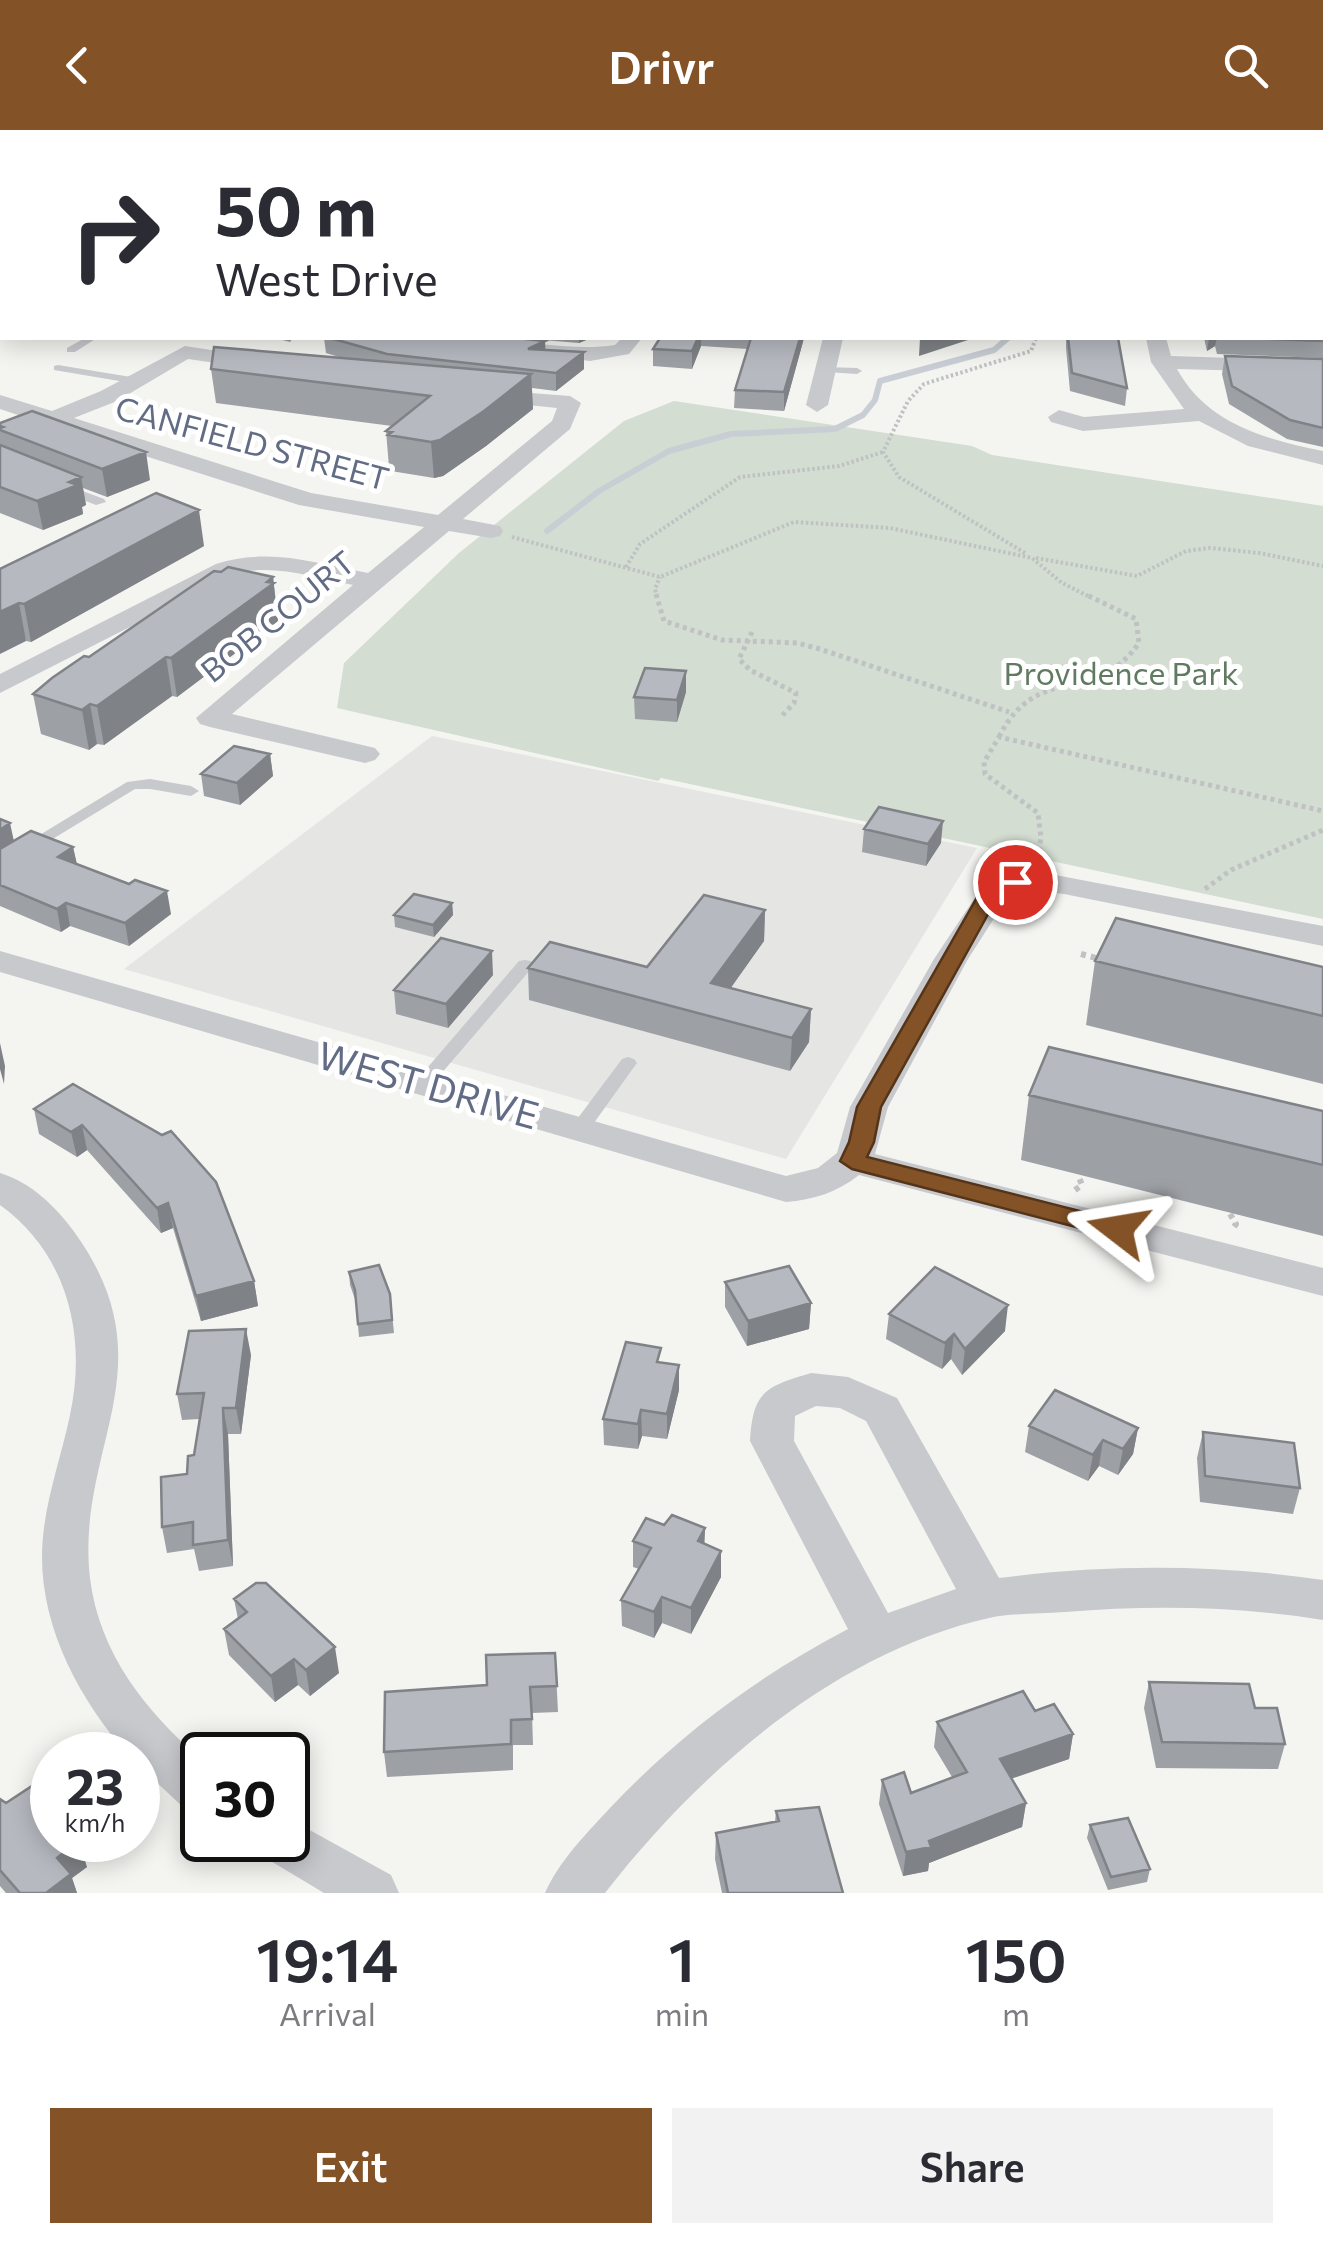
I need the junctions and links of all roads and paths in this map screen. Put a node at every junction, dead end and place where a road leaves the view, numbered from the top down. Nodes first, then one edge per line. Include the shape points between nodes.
1 (88, 340) edge
2 (477, 340) edge
3 (630, 340) edge
4 (838, 340) edge
5 (1035, 340) edge
6 (1156, 340) edge
7 (71, 350) dead end
8 (1162, 362) junction
9 (279, 366) edge
10 (1323, 367) edge
11 (58, 368) dead end
12 (826, 369) junction
13 (857, 371) dead end
14 (137, 381) junction
15 (464, 391) edge
16 (0, 402) edge
17 (817, 405) dead end
18 (1198, 415) junction
19 (1060, 417) dead end
20 (53, 421) junction
21 (0, 441) edge
22 (883, 452) junction
23 (1323, 458) edge
24 (50, 482) edge
25 (100, 502) dead end
26 (443, 525) junction
27 (492, 532) joint
28 (1032, 558) junction
29 (1323, 566) edge
30 (626, 568) junction
31 (660, 578) junction
32 (376, 582) junction
33 (752, 632) dead end
34 (744, 643) junction
35 (0, 685) edge
36 (1008, 712) junction
37 (781, 717) dead end
38 (999, 737) junction
39 (365, 754) dead end
40 (191, 792) dead end
41 (1323, 811) edge
42 (1323, 830) edge
43 (0, 866) edge
44 (1034, 880) junction
45 (1186, 907) junction
46 (1323, 936) edge
47 (1081, 954) dead end
48 (0, 961) edge
49 (1114, 962) edge
50 (524, 965) dead end
51 (628, 1062) dead end
52 (422, 1085) junction
53 (579, 1130) junction
54 (852, 1161) junction
55 (1078, 1175) dead end
56 (0, 1186) edge
57 (1074, 1191) dead end
58 (1323, 1282) edge
59 (986, 1599) junction
60 (1323, 1600) edge
61 (876, 1636) junction
62 (180, 1772) edge
63 (310, 1856) edge
64 (372, 1893) edge
65 (572, 1893) edge

1 - 7 lane
2 - 3 street via 590,356 622,350
4 - 12 street
5 - 22 path via 1031,351 915,390
6 - 8 street
8 - 10 street
8 - 18 street
9 - 14 street via 185,352
11 - 14 lane
12 - 13 lane
12 - 17 street
14 - 20 street
15 - 26 street, BOB COURT via 570,402 562,424
16 - 20 street, CANFIELD STREET
18 - 19 street via 1083,424
18 - 23 street via 1270,446
20 - 21 street
20 - 26 street, CANFIELD STREET via 307,500
22 - 28 path via 899,477
22 - 30 path via 840,466 740,477 640,544
24 - 25 lane
26 - 27 street, CANFIELD STREET
26 - 32 street, BOB COURT
27 - 30 path
28 - 29 path via 1137,576 1152,575 1191,550
28 - 31 path via 890,528 794,522
28 - 36 path via 1062,583 1136,619 1139,643 1121,666 1023,698
30 - 31 path
31 - 34 path via 655,589 664,621
32 - 35 street via 251,561
32 - 39 street, BOB COURT via 210,718
33 - 34 path
34 - 36 path via 820,649
34 - 37 path via 744,667 796,693
36 - 38 path
38 - 41 path
38 - 44 path via 984,762 985,774 1024,797 1043,822
40 - 43 lane via 132,785
42 - 45 path via 1220,874
44 - 45 street
44 - 54 street via 989,894 869,1107
45 - 46 street
47 - 49 path
48 - 52 street, WEST DRIVE
50 - 52 lane
51 - 53 lane
52 - 53 street, WEST DRIVE
53 - 54 street, WEST DRIVE via 786,1188 832,1177
54 - 58 street
55 - 57 path via 1082,1184
56 - 62 street via 62,1241 95,1315 98,1382 65,1543 72,1612 99,1678 140,1736
59 - 60 street via 1204,1586
59 - 61 street
59 - 61 street via 882,1410 848,1393 811,1389 774,1408 772,1441
61 - 65 street via 715,1741 660,1790
63 - 64 street

